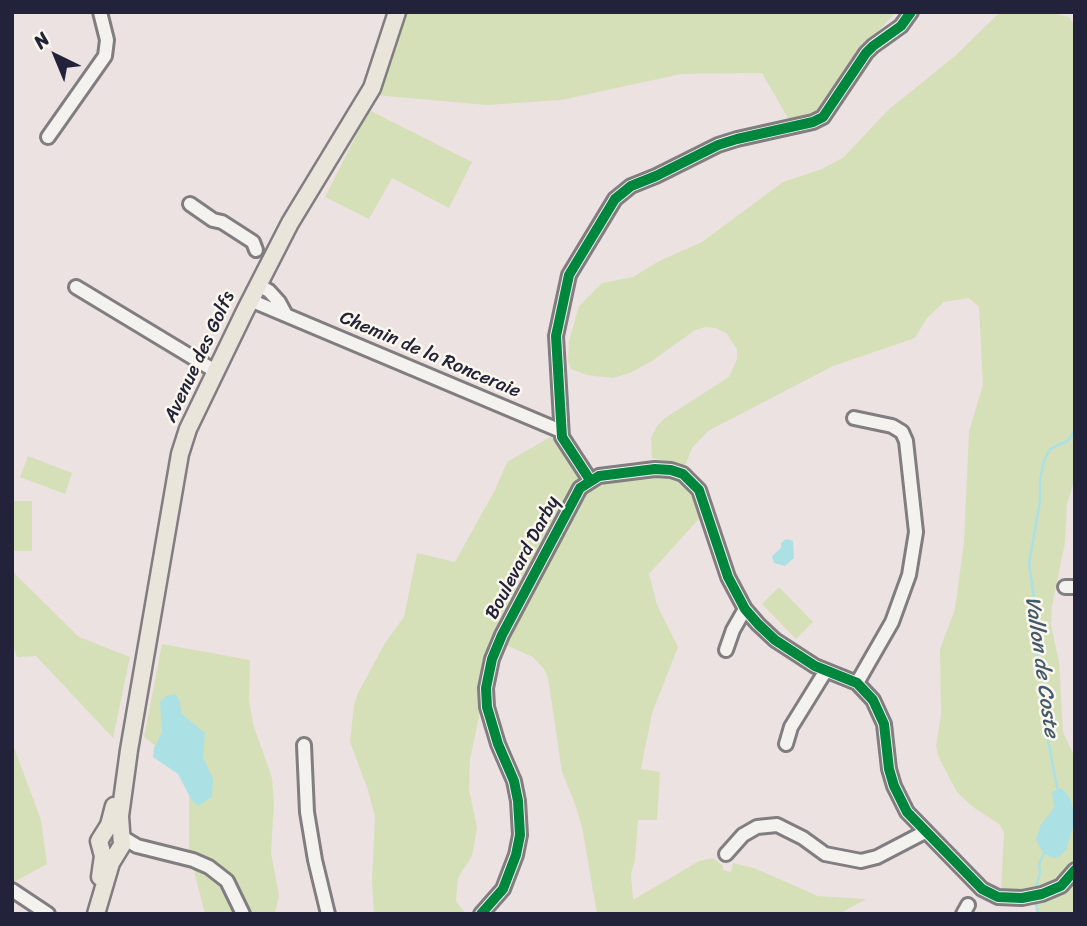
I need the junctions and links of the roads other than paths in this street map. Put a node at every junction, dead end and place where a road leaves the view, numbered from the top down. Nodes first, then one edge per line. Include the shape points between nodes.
1 (100, 12) edge
2 (397, 12) edge
3 (911, 12) edge
4 (48, 137) dead end
5 (190, 204) dead end
6 (264, 254) junction
7 (258, 285) junction
8 (76, 288) dead end
9 (250, 300) junction
10 (285, 313) junction
11 (215, 371) junction
12 (854, 418) dead end
13 (561, 431) junction
14 (590, 480) junction
15 (745, 608) junction
16 (726, 650) dead end
17 (825, 672) junction
18 (857, 683) junction
19 (304, 744) dead end
20 (786, 744) dead end
21 (925, 832) junction
22 (120, 841) junction
23 (726, 854) dead end
24 (1075, 870) edge
25 (12, 890) edge
26 (48, 914) edge
27 (95, 914) edge
28 (243, 914) edge
29 (328, 914) edge
30 (481, 914) edge

1 - 4 street via 107,40 105,56
2 - 6 main road, Avenue des Golfs via 365,100 290,223
3 - 13 street via 901,26 866,53 822,117 718,145 625,189 615,199 569,275 556,336
5 - 6 street via 253,242
6 - 7 main road, Avenue des Golfs
7 - 9 main road, Avenue des Golfs
7 - 10 street, Chemin de la Ronceraie via 269,291
8 - 11 street
9 - 10 street, Chemin de la Ronceraie
9 - 11 main road, Avenue des Golfs
10 - 13 street, Chemin de la Ronceraie
11 - 22 main road, Avenue des Golfs via 180,454 129,750
12 - 18 street via 902,432 916,532 909,575 892,622
13 - 14 street
14 - 15 street via 663,469 692,481 704,502 728,577
14 - 30 street, Boulevard Darby via 563,516 492,659 487,707 514,781 520,835 502,889
15 - 16 street
15 - 17 street via 775,640
17 - 18 street
17 - 20 street via 791,727
18 - 21 street via 880,712 894,786 907,812
19 - 29 street via 307,812
21 - 23 street via 861,861 825,854 777,825 757,827
21 - 24 street via 982,889 998,897 1042,894 1061,886
22 - 27 main road, Avenue des Golfs
22 - 27 main road, Avenue des Golfs via 99,841 103,862
22 - 28 street via 209,867 227,881
25 - 26 street

